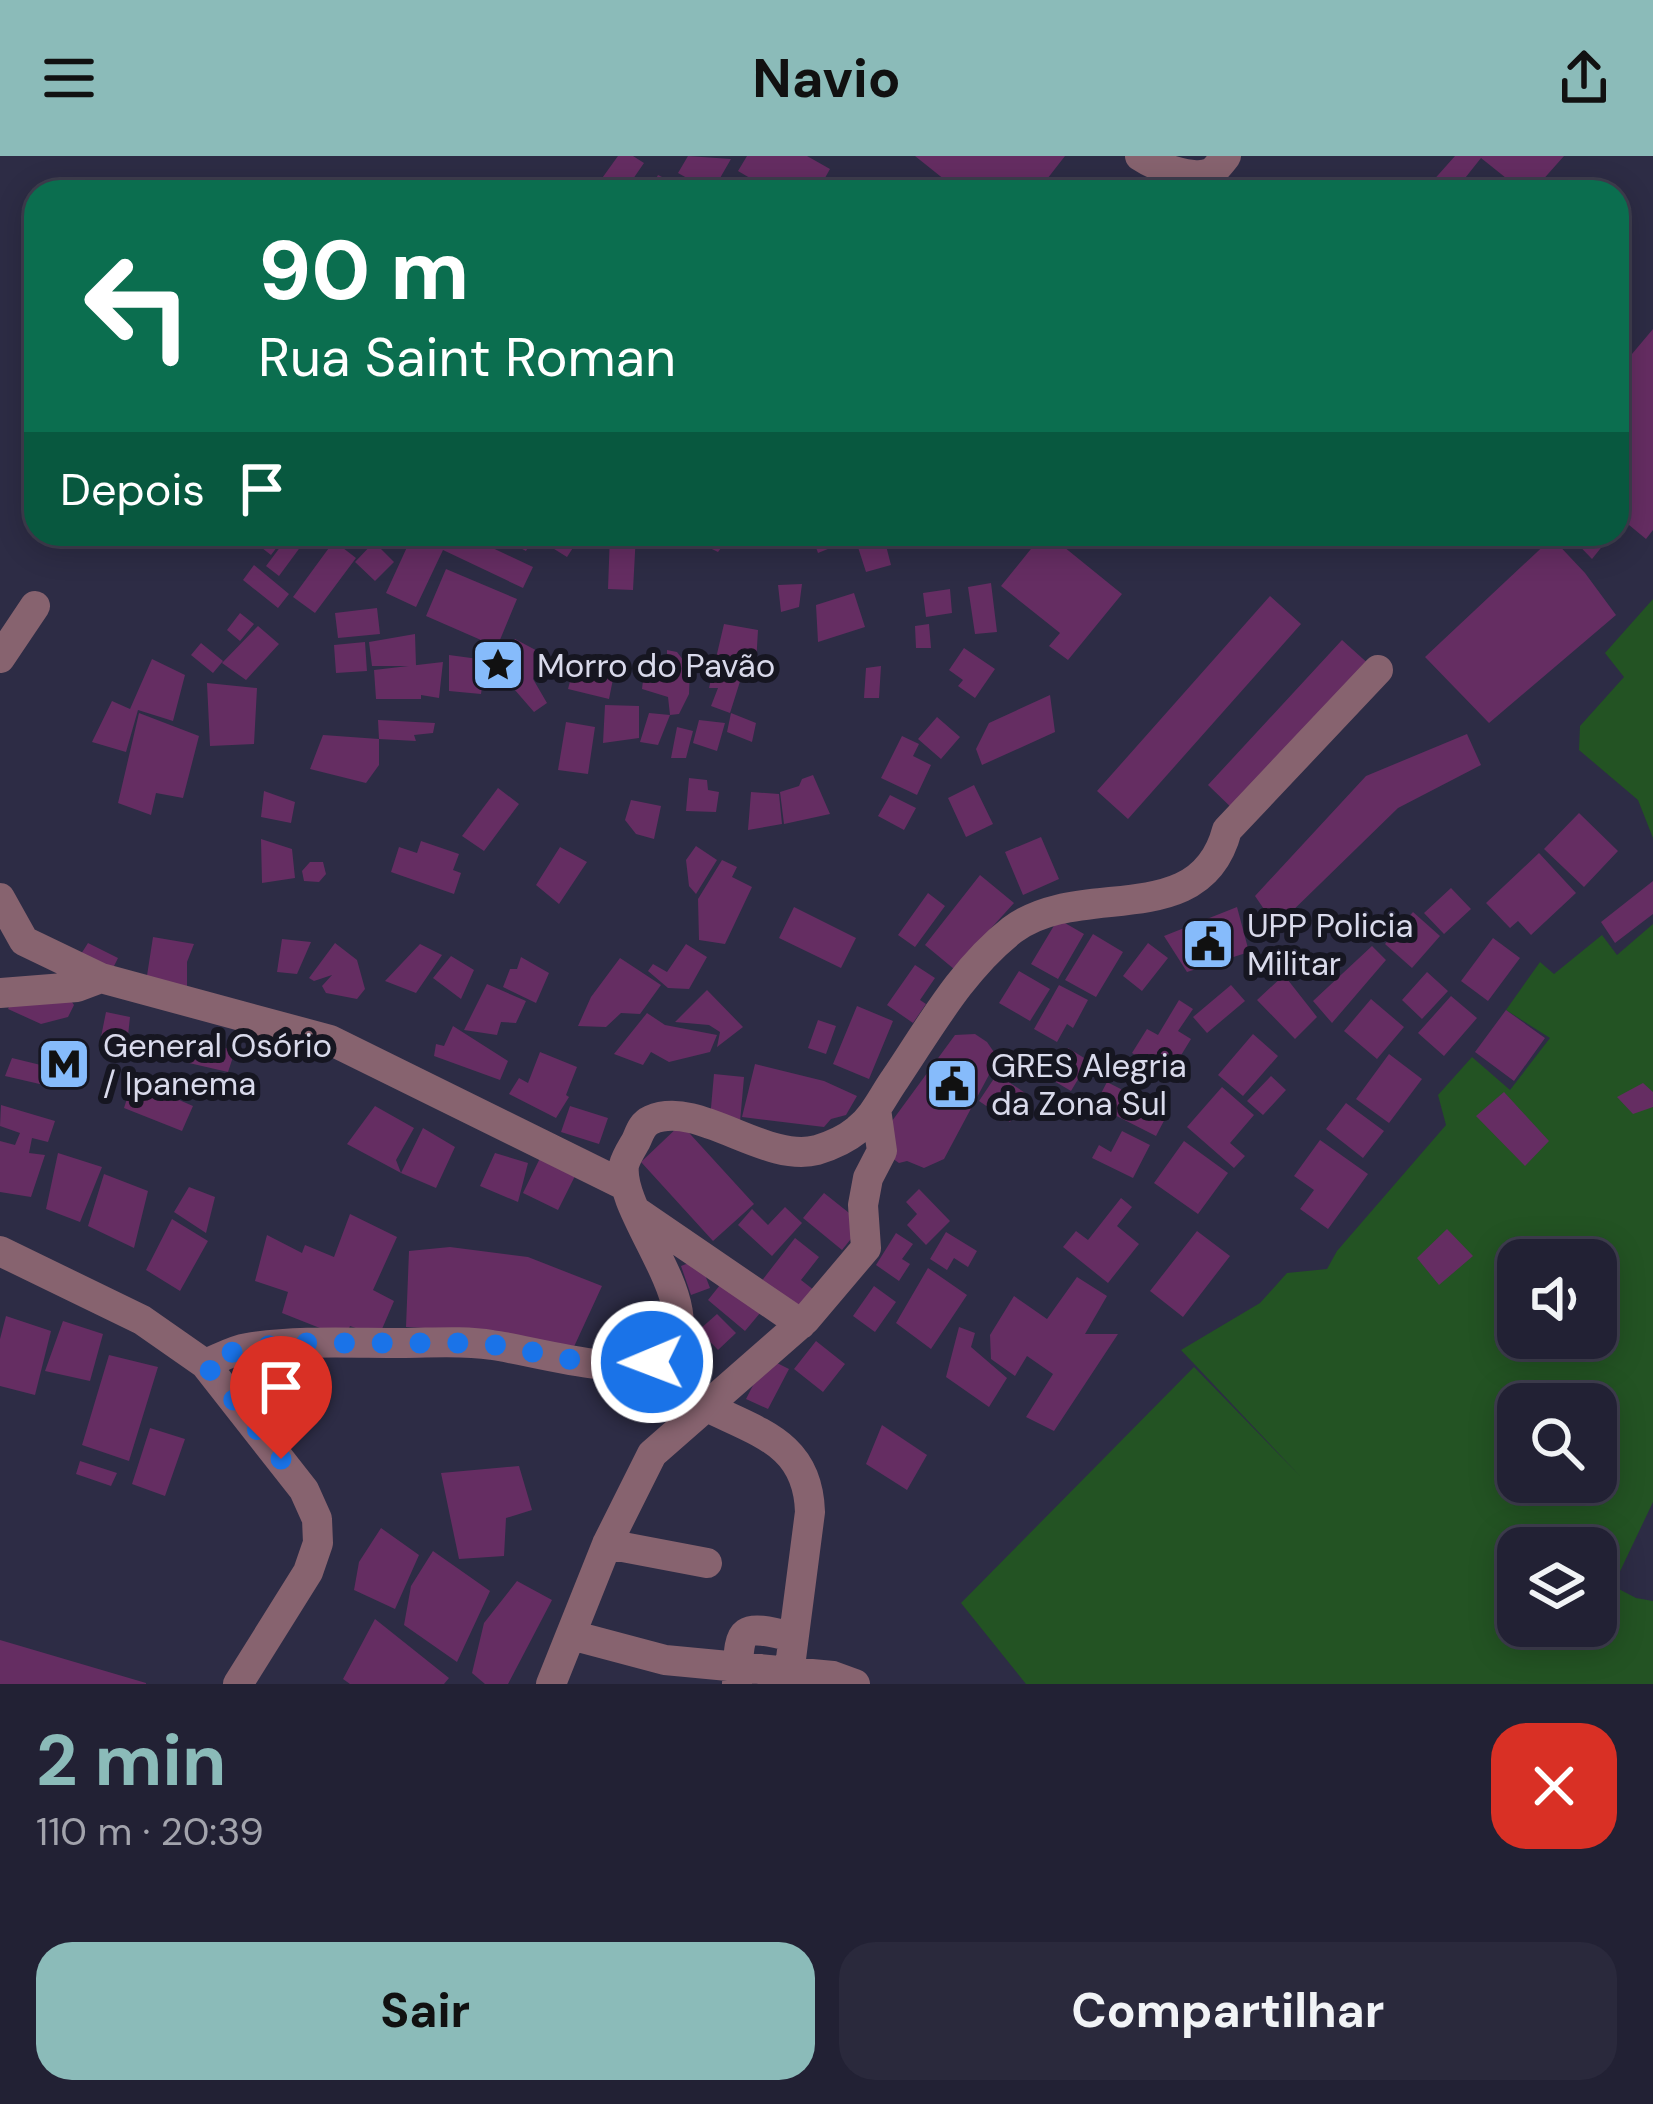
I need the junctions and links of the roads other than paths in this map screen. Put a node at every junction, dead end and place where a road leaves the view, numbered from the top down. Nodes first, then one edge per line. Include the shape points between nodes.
1 (1140, 156) edge
2 (1226, 156) edge
3 (34, 606) dead end
4 (0, 658) edge
5 (1378, 670) dead end
6 (0, 898) edge
7 (101, 978) junction
8 (0, 993) edge
9 (876, 1109) junction
10 (632, 1199) junction
11 (0, 1251) edge
12 (801, 1324) junction
13 (205, 1364) junction
14 (707, 1407) junction
15 (607, 1544) junction
16 (707, 1563) dead end
17 (571, 1635) junction
18 (794, 1637) junction
19 (789, 1674) junction
20 (737, 1676) edge
21 (238, 1684) edge
22 (550, 1684) edge
23 (855, 1684) edge

1 - 2 street via 1204,176
3 - 4 street
5 - 9 street via 1227,830 1204,877 1160,896 1038,916 986,953
6 - 7 street via 24,941
7 - 8 street
7 - 10 street via 330,1040
9 - 10 street via 858,1130 811,1152 676,1114 648,1120 624,1163
9 - 12 street via 882,1151 863,1205 866,1248
10 - 12 street
10 - 13 street via 681,1326 652,1362 579,1361 485,1343 299,1343 242,1348
11 - 13 street via 126,1311
12 - 14 street
13 - 21 street via 304,1490 316,1519 308,1572
14 - 15 street via 652,1454
14 - 18 street via 778,1442 809,1486
15 - 16 street
15 - 17 street
17 - 20 street
17 - 22 street
18 - 19 street
18 - 20 street via 748,1630
19 - 20 street
19 - 23 street

